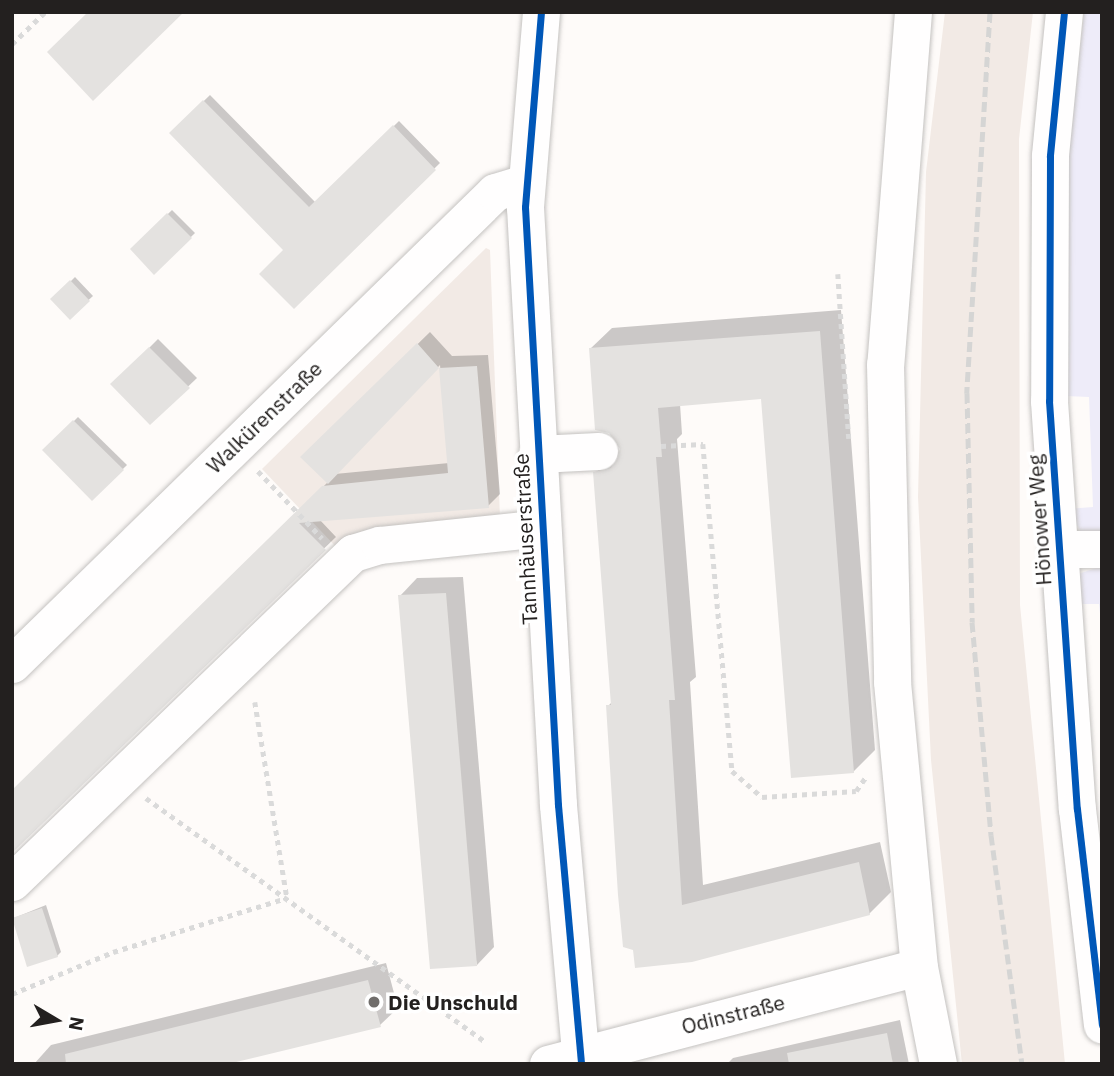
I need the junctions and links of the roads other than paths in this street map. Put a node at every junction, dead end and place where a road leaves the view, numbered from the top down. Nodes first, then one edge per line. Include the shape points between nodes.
1 (541, 12) edge
2 (913, 12) edge
3 (1064, 12) edge
4 (524, 183) junction
5 (599, 451) dead end
6 (537, 454) junction
7 (542, 528) junction
8 (1058, 549) junction
9 (1102, 549) edge
10 (12, 664) edge
11 (12, 882) edge
12 (919, 967) junction
13 (1102, 1025) edge
14 (570, 1060) edge
15 (938, 1064) edge

1 - 4 street, Tannhäuserstraße
2 - 12 street via 885,364 892,682
3 - 8 street, Hönower Weg via 1050,156 1048,300
4 - 6 street, Tannhäuserstraße
4 - 10 street, Walkürenstraße via 495,192
5 - 6 street
6 - 7 street, Tannhäuserstraße
7 - 11 street via 380,545 354,553
7 - 14 street, Tannhäuserstraße
8 - 9 street
8 - 13 street, Hönower Weg via 1077,809
12 - 14 street, Odinstraße
12 - 15 street

